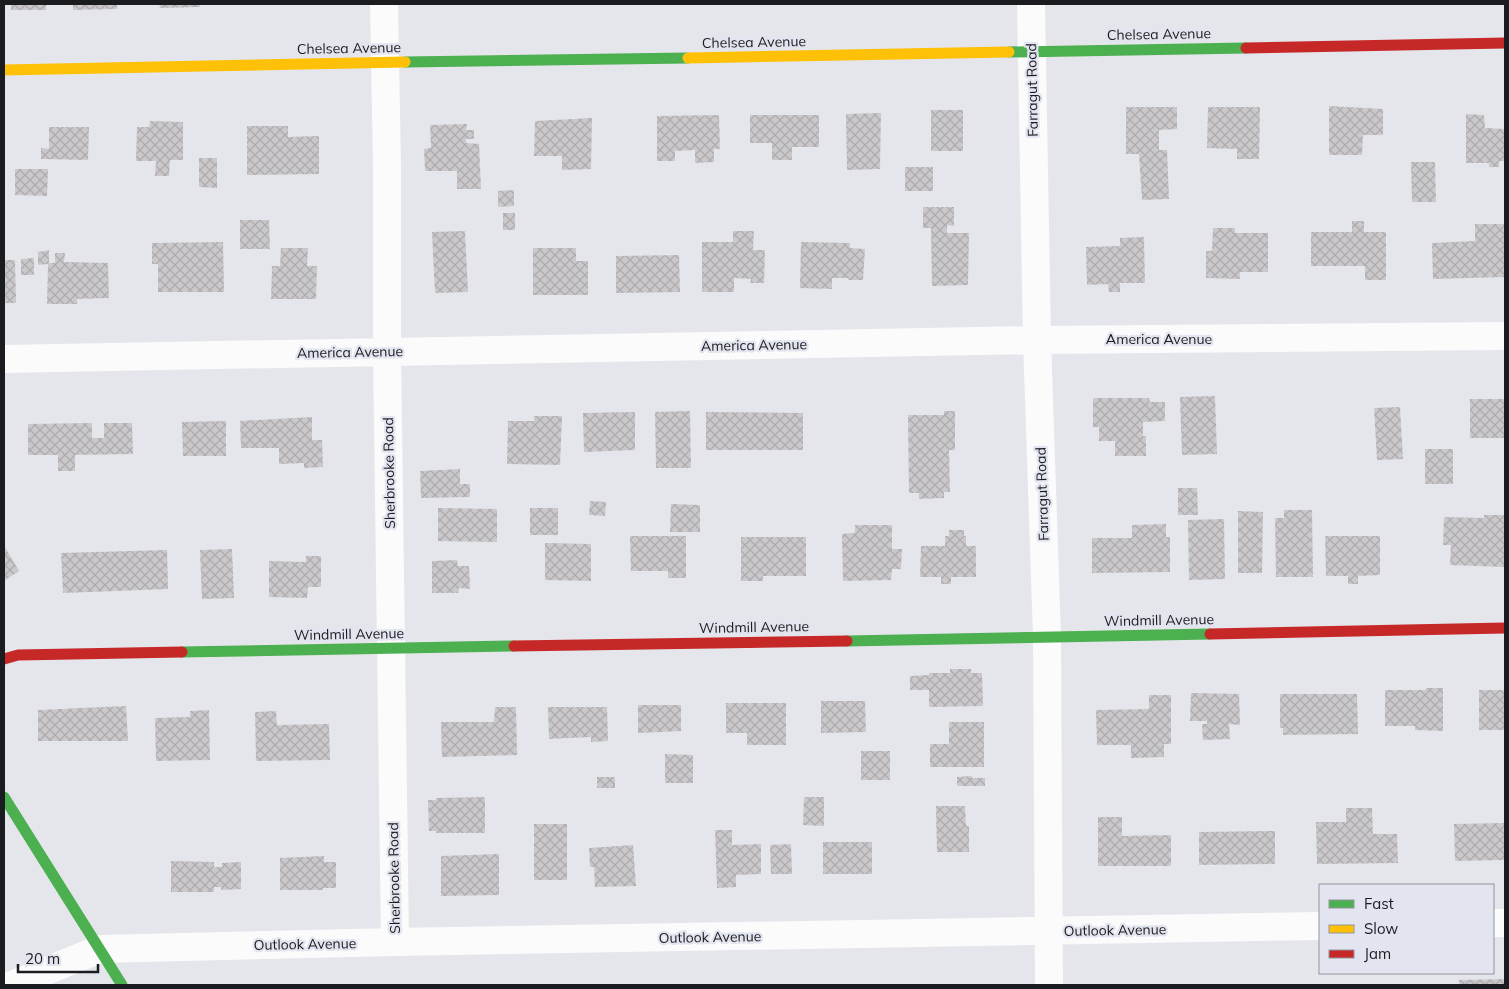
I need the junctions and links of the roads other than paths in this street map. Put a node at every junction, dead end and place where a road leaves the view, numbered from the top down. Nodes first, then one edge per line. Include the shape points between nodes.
1 (384, 4) edge
2 (1031, 4) edge
3 (1505, 43) edge
4 (1031, 51) junction
5 (385, 62) junction
6 (4, 70) edge
7 (1505, 336) edge
8 (1037, 340) junction
9 (387, 352) junction
10 (4, 359) edge
11 (1505, 628) edge
12 (1047, 638) junction
13 (392, 648) junction
14 (4, 659) edge
15 (4, 797) edge
16 (1319, 926) edge
17 (1048, 931) junction
18 (395, 942) junction
19 (100, 949) junction
20 (12, 985) edge
21 (122, 985) edge
22 (1049, 985) edge

1 - 5 street, Sherbrooke Road
2 - 4 street, Farragut Road
3 - 4 street, Chelsea Avenue
4 - 5 street, Chelsea Avenue
4 - 8 street, Farragut Road
5 - 6 street, Chelsea Avenue
5 - 9 street, Sherbrooke Road
7 - 8 street, America Avenue
8 - 9 street, America Avenue
8 - 12 street, Farragut Road
9 - 10 street, America Avenue
9 - 13 street, Sherbrooke Road
11 - 12 street, Windmill Avenue
12 - 13 street, Windmill Avenue
12 - 17 street, Farragut Road
13 - 14 street, Windmill Avenue via 18,655
13 - 18 street, Sherbrooke Road
15 - 19 street
16 - 17 street, Outlook Avenue
17 - 18 street, Outlook Avenue
17 - 22 street, Farragut Road
18 - 19 street, Outlook Avenue
19 - 20 street
19 - 21 street

